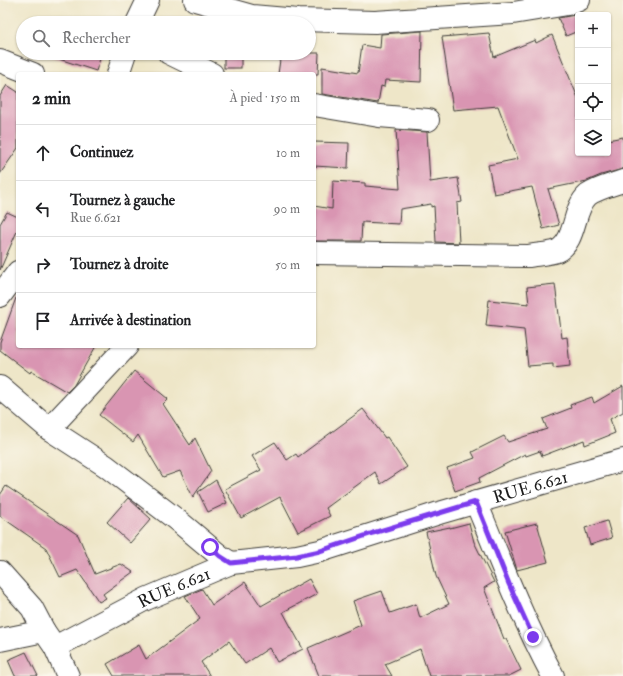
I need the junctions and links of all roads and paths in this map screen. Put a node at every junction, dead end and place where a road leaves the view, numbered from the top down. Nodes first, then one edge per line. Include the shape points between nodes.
1 (148, 0) edge
2 (195, 0) edge
3 (579, 0) edge
4 (140, 16) edge
5 (252, 16) edge
6 (316, 20) edge
7 (123, 60) edge
8 (183, 60) edge
9 (0, 61) edge
10 (28, 72) edge
11 (119, 72) edge
12 (208, 72) edge
13 (316, 105) edge
14 (428, 120) dead end
15 (623, 181) edge
16 (316, 253) edge
17 (16, 275) edge
18 (0, 296) edge
19 (125, 348) edge
20 (0, 387) edge
21 (49, 429) junction
22 (623, 460) edge
23 (476, 502) junction
24 (231, 563) junction
25 (0, 572) edge
26 (49, 639) junction
27 (0, 640) edge
28 (68, 676) edge
29 (553, 676) edge

1 - 4 street
2 - 5 street
3 - 6 street via 512,13 376,22
7 - 11 street
8 - 12 street
9 - 10 street
13 - 14 street via 379,116
15 - 16 street via 602,188 582,202 564,246 555,252 529,256
17 - 18 street
19 - 21 street
20 - 21 street
21 - 24 street via 106,466
22 - 23 street, RUE 6.621
23 - 24 street, RUE 6.621 via 320,551
23 - 29 street via 518,604
24 - 26 street, RUE 6.621
25 - 26 street via 32,608
26 - 27 street, RUE 6.621
26 - 28 street

